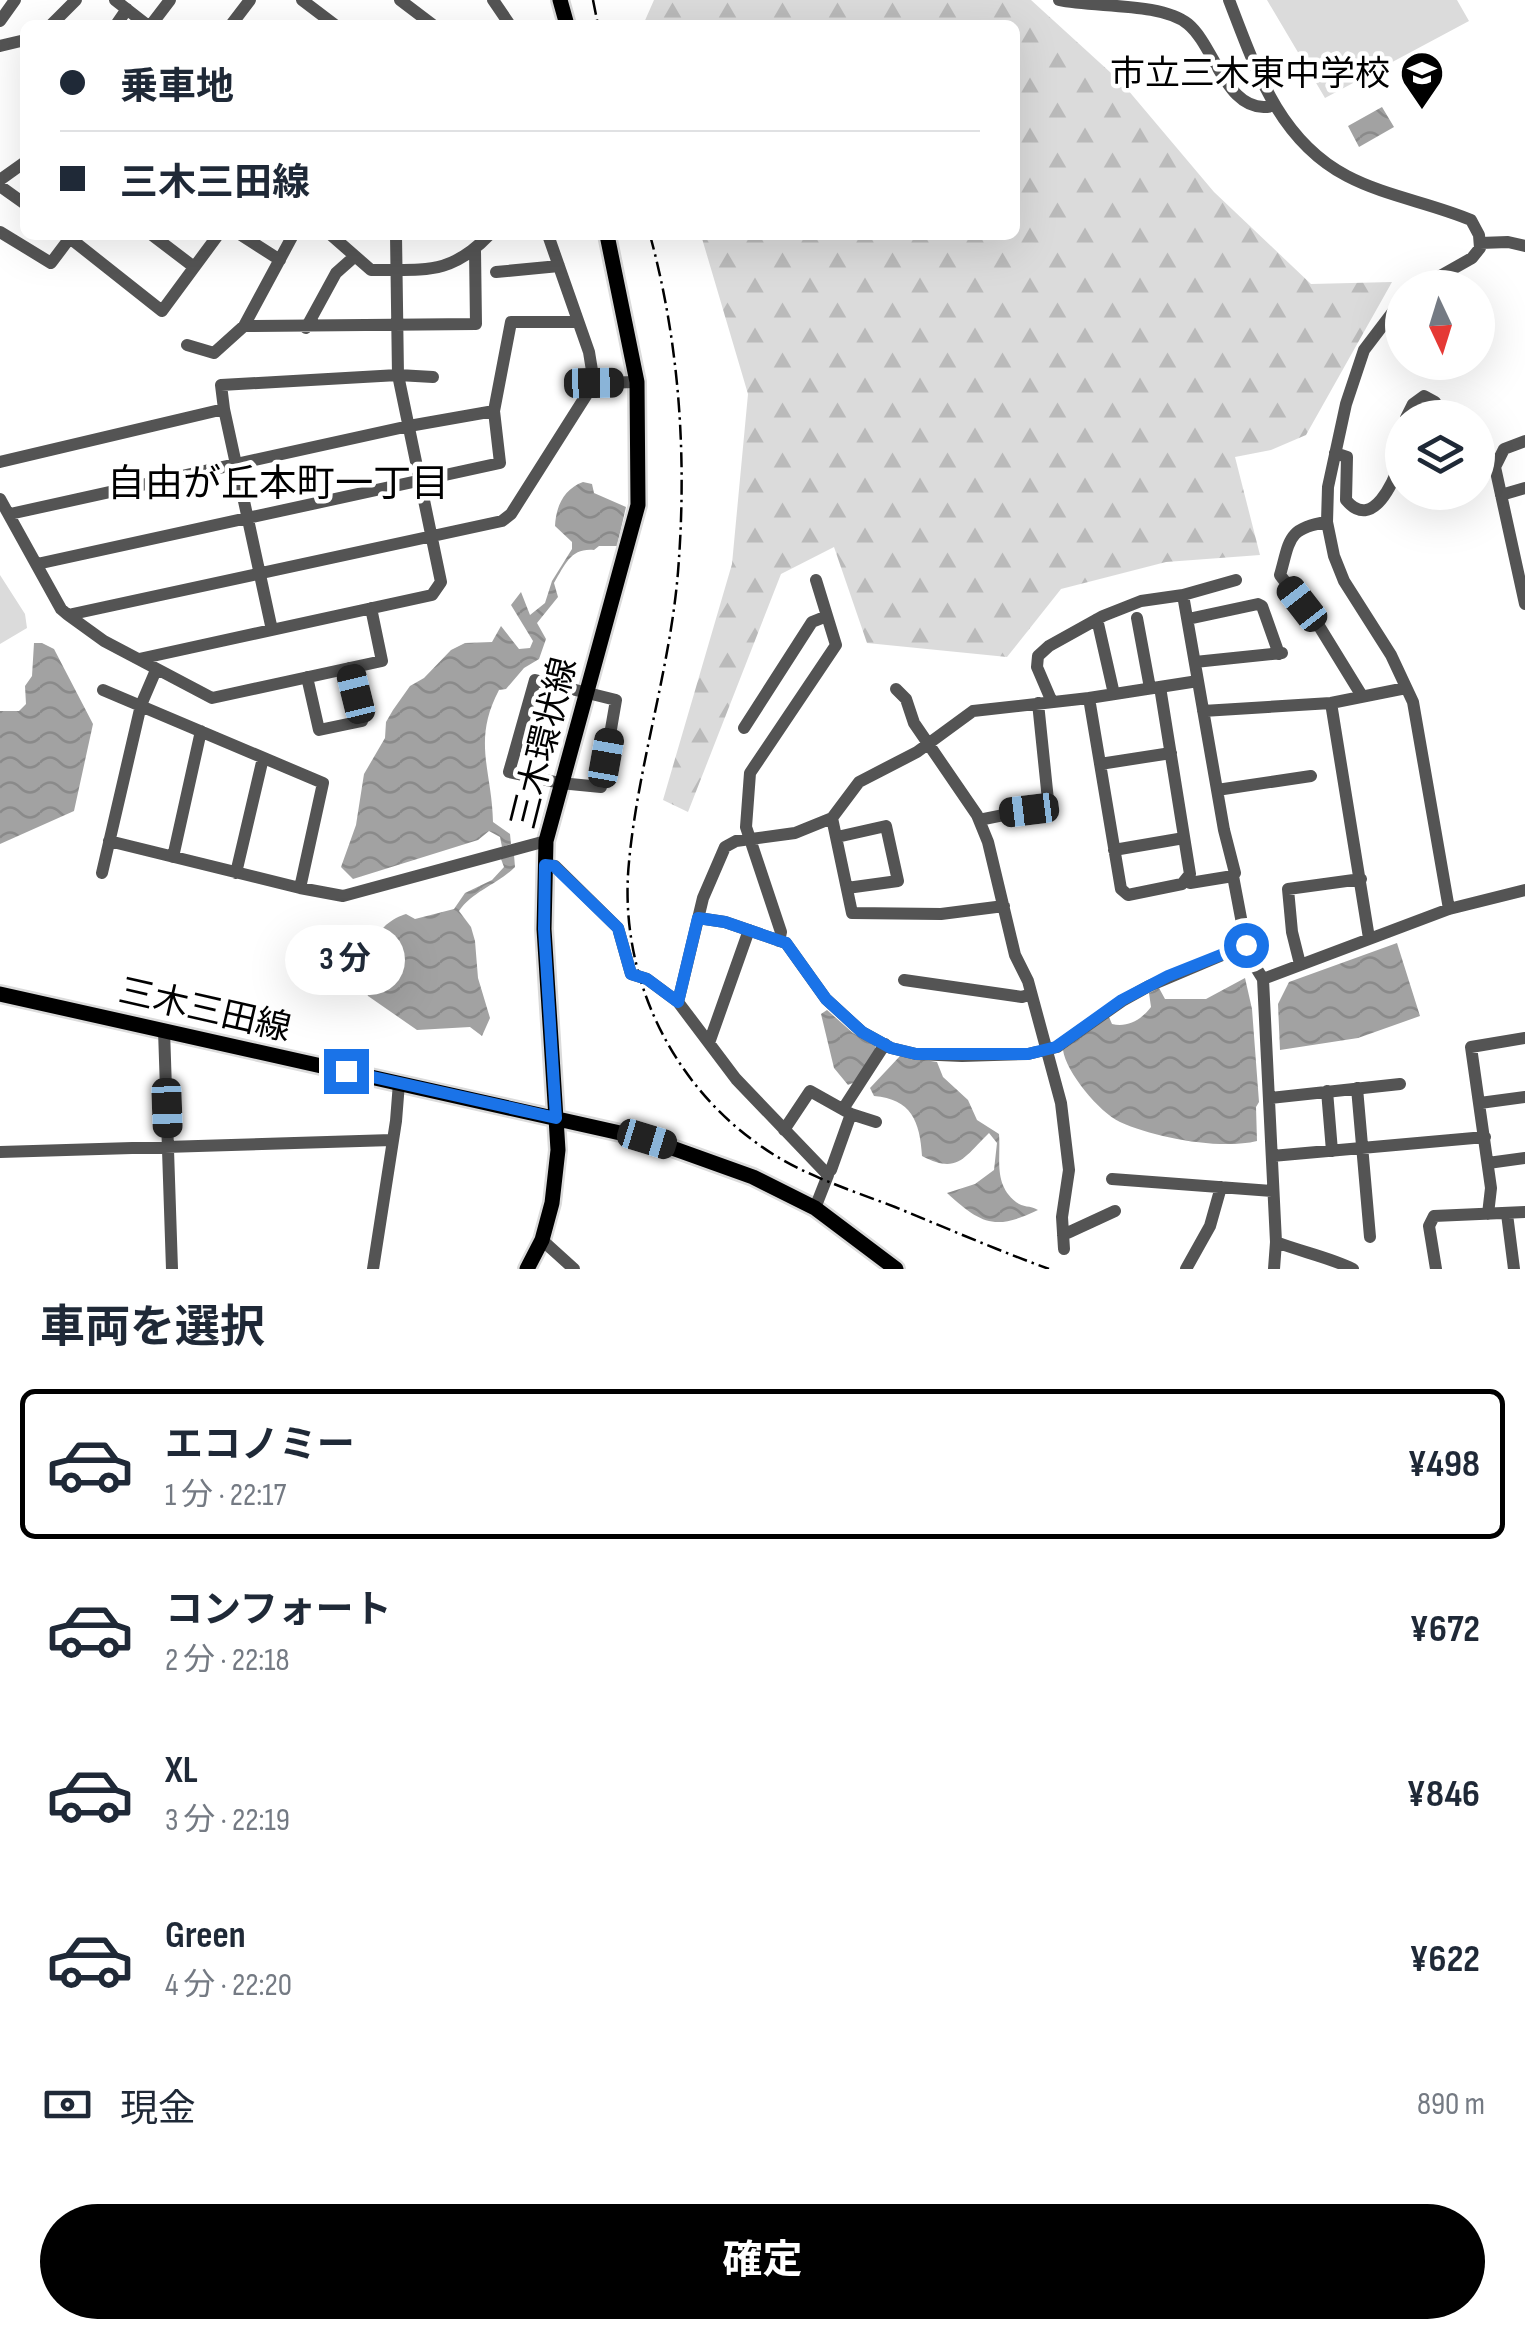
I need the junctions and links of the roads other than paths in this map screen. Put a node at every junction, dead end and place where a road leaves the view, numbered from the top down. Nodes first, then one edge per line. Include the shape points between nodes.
1 (15, 0) edge
2 (76, 0) edge
3 (170, 0) edge
4 (302, 0) edge
5 (400, 0) edge
6 (1058, 0) edge
7 (1228, 0) edge
8 (121, 4) edge
9 (56, 20) edge
10 (142, 20) edge
11 (153, 20) edge
12 (329, 20) edge
13 (426, 20) edge
14 (0, 21) edge
15 (1272, 106) junction
16 (20, 166) edge
17 (0, 183) edge
18 (20, 200) edge
19 (0, 232) edge
20 (66, 240) edge
21 (74, 240) edge
22 (159, 240) edge
23 (214, 240) edge
24 (250, 240) edge
25 (290, 240) edge
26 (336, 240) edge
27 (396, 240) edge
28 (484, 240) edge
29 (550, 240) edge
30 (608, 240) edge
31 (1480, 243) junction
32 (1525, 246) edge
33 (474, 250) junction
34 (354, 257) junction
35 (280, 260) junction
36 (559, 266) junction
37 (194, 267) junction
38 (396, 270) junction
39 (1450, 270) edge
40 (496, 272) dead end
41 (578, 322) junction
42 (1385, 322) edge
43 (244, 326) junction
44 (396, 327) junction
45 (306, 328) junction
46 (187, 345) dead end
47 (398, 376) junction
48 (433, 377) dead end
49 (637, 382) junction
50 (594, 383) junction
51 (224, 409) junction
52 (494, 411) junction
53 (409, 426) junction
54 (1525, 441) edge
55 (1336, 453) junction
56 (1497, 461) joint
57 (0, 462) edge
58 (237, 463) junction
59 (420, 483) junction
60 (1525, 488) edge
61 (1501, 494) junction
62 (1385, 496) edge
63 (0, 499) edge
64 (10, 514) junction
65 (248, 517) junction
66 (1327, 522) junction
67 (431, 537) junction
68 (1519, 545) edge
69 (37, 564) junction
70 (259, 573) junction
71 (816, 580) dead end
72 (1236, 580) dead end
73 (1184, 595) junction
74 (1525, 600) edge
75 (371, 608) junction
76 (68, 616) junction
77 (827, 616) junction
78 (1137, 618) dead end
79 (1188, 619) junction
80 (1097, 620) junction
81 (272, 630) junction
82 (139, 659) junction
83 (1195, 662) junction
84 (350, 668) junction
85 (156, 670) junction
86 (307, 677) junction
87 (1198, 681) junction
88 (1155, 688) junction
89 (1406, 688) junction
90 (896, 689) dead end
91 (103, 690) dead end
92 (586, 692) junction
93 (1114, 694) junction
94 (1362, 696) junction
95 (1089, 698) junction
96 (1045, 703) junction
97 (1331, 703) junction
98 (141, 704) junction
99 (1204, 711) junction
100 (744, 728) dead end
101 (201, 731) junction
102 (928, 743) junction
103 (1170, 753) junction
104 (263, 758) junction
105 (1100, 764) junction
106 (1311, 776) dead end
107 (560, 783) junction
108 (1217, 790) junction
109 (832, 818) junction
110 (979, 820) junction
111 (837, 837) junction
112 (1184, 838) junction
113 (750, 840) junction
114 (109, 841) junction
115 (546, 841) junction
116 (1114, 850) junction
117 (173, 857) junction
118 (545, 865) junction
119 (236, 872) junction
120 (102, 873) dead end
121 (1233, 876) junction
122 (1361, 878) junction
123 (1187, 880) junction
124 (300, 888) junction
125 (847, 888) junction
126 (1525, 890) edge
127 (1004, 906) junction
128 (1450, 909) junction
129 (698, 918) junction
130 (748, 930) junction
131 (1369, 938) junction
132 (780, 940) junction
133 (1246, 945) junction
134 (1300, 964) junction
135 (1262, 979) junction
136 (904, 980) dead end
137 (0, 994) edge
138 (1031, 994) junction
139 (678, 1002) junction
140 (164, 1030) junction
141 (1525, 1038) edge
142 (709, 1043) junction
143 (885, 1044) junction
144 (1046, 1050) junction
145 (399, 1083) junction
146 (1400, 1084) dead end
147 (1358, 1088) junction
148 (1327, 1092) junction
149 (1525, 1097) edge
150 (1270, 1098) junction
151 (1480, 1103) junction
152 (847, 1111) junction
153 (556, 1118) junction
154 (876, 1122) dead end
155 (784, 1130) junction
156 (1485, 1137) junction
157 (392, 1140) junction
158 (168, 1146) junction
159 (1362, 1148) junction
160 (1332, 1151) junction
161 (0, 1152) edge
162 (1272, 1156) junction
163 (1525, 1158) edge
164 (1488, 1162) junction
165 (826, 1173) junction
166 (1112, 1179) dead end
167 (1221, 1188) junction
168 (1273, 1191) junction
169 (814, 1208) junction
170 (1115, 1210) dead end
171 (1525, 1212) edge
172 (1488, 1214) junction
173 (1507, 1214) junction
174 (1370, 1237) dead end
175 (542, 1240) junction
176 (1276, 1242) junction
177 (172, 1269) edge
178 (373, 1269) edge
179 (527, 1269) edge
180 (574, 1269) edge
181 (896, 1269) edge
182 (1186, 1269) edge
183 (1274, 1269) edge
184 (1353, 1269) edge
185 (1436, 1269) edge
186 (1514, 1269) edge

1 - 14 street
2 - 9 street
3 - 11 street
4 - 12 street
5 - 13 street
6 - 15 street via 1170,13 1191,26 1238,98
7 - 15 street
8 - 10 street
15 - 31 street via 1317,156 1347,176 1471,220
16 - 17 street
17 - 18 street
19 - 20 street via 52,263
21 - 37 street via 162,312
22 - 37 street
23 - 37 street
24 - 35 street
25 - 35 street
26 - 34 street
27 - 38 street
28 - 33 street
29 - 36 street
30 - 49 main road, 三木環状線
31 - 32 street
31 - 39 street via 1472,258
33 - 38 street via 430,270
33 - 44 street via 476,324
34 - 38 street via 371,270
34 - 45 street via 336,273
35 - 43 street
36 - 40 street
36 - 41 street
38 - 44 street
41 - 50 street
41 - 52 street via 511,322
42 - 55 street via 1364,350
43 - 45 street
43 - 46 street via 214,353
44 - 45 street
44 - 47 street
47 - 48 street
47 - 51 street via 221,386
47 - 53 street
49 - 50 street
49 - 92 main road, 三木環状線 via 638,505
50 - 67 street via 511,514 502,522
51 - 57 street
51 - 58 street
52 - 53 street
52 - 59 street via 500,463
53 - 58 street
53 - 59 street
54 - 56 street
55 - 62 street via 1348,464 1346,500 1352,508 1376,507
55 - 66 street
56 - 61 street
58 - 64 street
58 - 65 street
59 - 65 street
59 - 67 street
60 - 61 street
61 - 68 street
63 - 64 street
64 - 69 street
65 - 69 street
65 - 70 street
66 - 89 street via 1344,580
66 - 94 street via 1291,535 1280,575
67 - 70 street
67 - 75 street via 441,582 432,596
68 - 74 street
69 - 76 street
70 - 76 street
70 - 81 street
71 - 77 street
72 - 73 street
73 - 79 street
73 - 80 street via 1141,601
75 - 81 street
75 - 84 street via 382,660
76 - 82 street
77 - 100 street via 812,622
77 - 113 street via 836,645 750,773
78 - 88 street
79 - 83 street
79 - 83 street via 1258,604 1281,653
80 - 93 street
80 - 96 street via 1038,656
81 - 82 street
82 - 85 street
83 - 87 street
84 - 86 street
84 - 86 street via 362,721 318,730
85 - 86 street via 212,698
85 - 98 street
87 - 88 street
87 - 99 street
88 - 93 street
88 - 103 street
89 - 94 street
89 - 128 street
90 - 102 street
91 - 98 street
92 - 107 main road, 三木環状線
92 - 107 street via 616,700 601,787
92 - 107 street via 534,680 509,772
93 - 95 street
94 - 97 street
95 - 96 street
95 - 105 street
96 - 102 street via 978,710
96 - 110 street via 1048,800 1043,807
97 - 99 street
97 - 122 street
98 - 101 street
98 - 114 street
99 - 108 street
101 - 104 street
101 - 117 street
102 - 109 street via 859,782
102 - 110 street
103 - 105 street
103 - 112 street
104 - 119 street
104 - 124 street via 323,784
105 - 116 street
106 - 108 street
107 - 115 main road, 三木環状線
108 - 121 street
109 - 111 street
109 - 113 street
110 - 127 street
111 - 125 street
111 - 125 street via 886,826 898,881
112 - 116 street
112 - 123 street
113 - 129 street via 725,847
113 - 132 street
114 - 117 street
114 - 120 street
115 - 118 main road, 三木環状線
115 - 124 street via 343,896
116 - 123 street via 1128,896
117 - 119 street
118 - 139 street via 554,866 618,928 631,974
118 - 153 main road, 三木環状線
119 - 124 street
121 - 123 street
121 - 133 street
122 - 131 street
122 - 134 street via 1288,889
125 - 127 street via 852,913 941,914
126 - 128 street
127 - 138 street
128 - 131 street
129 - 130 street
129 - 139 street
130 - 132 street
130 - 142 street
131 - 134 street
132 - 143 street via 826,999
133 - 135 street
133 - 144 street via 1122,1000
134 - 135 street
135 - 150 street
136 - 138 street
137 - 140 main road, 三木三田線
138 - 144 street
139 - 142 street
140 - 145 main road, 三木三田線
140 - 158 street
141 - 151 street via 1471,1048
142 - 155 street
143 - 144 street via 916,1054 962,1056
143 - 152 street
144 - 170 street via 1062,1103 1069,1170 1064,1242
145 - 153 main road, 三木三田線
145 - 157 street
146 - 147 street
147 - 148 street
147 - 159 street
148 - 150 street
148 - 160 street
149 - 151 street
150 - 162 street
151 - 156 street
152 - 154 street
152 - 155 street via 810,1091
152 - 165 street
153 - 169 main road, 三木三田線 via 700,1156
153 - 175 main road, 三木環状線 via 556,1175
155 - 165 street
156 - 159 street
156 - 164 street
157 - 158 street
157 - 178 street
158 - 161 street
158 - 177 street
159 - 160 street
159 - 174 street
160 - 162 street
162 - 168 street
163 - 164 street
164 - 172 street
165 - 169 street
166 - 167 street
167 - 168 street
167 - 182 street
168 - 176 street
169 - 181 main road, 三木三田線
171 - 173 street
172 - 173 street
172 - 185 street via 1434,1216 1429,1226
173 - 186 street
175 - 179 main road, 三木環状線
175 - 180 street
176 - 183 street
176 - 184 street

